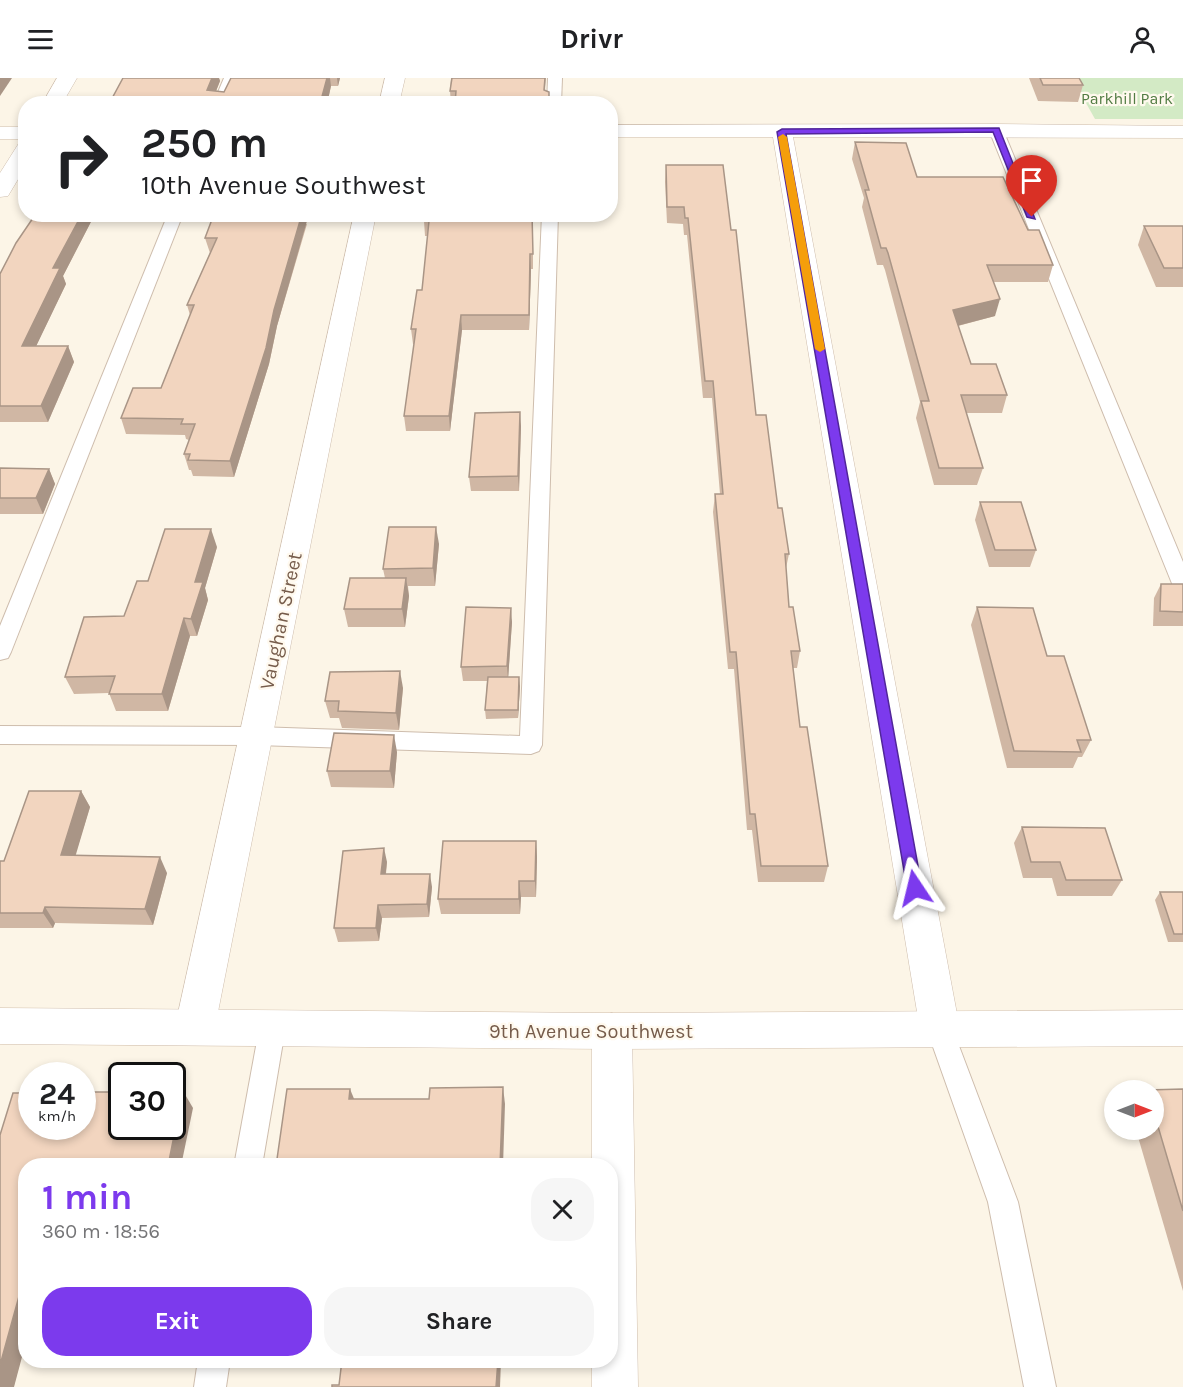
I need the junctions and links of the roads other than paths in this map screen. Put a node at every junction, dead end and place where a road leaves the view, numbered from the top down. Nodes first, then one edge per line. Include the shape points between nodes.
1 (67, 78) edge
2 (231, 78) edge
3 (395, 78) edge
4 (555, 78) edge
5 (57, 96) edge
6 (223, 96) edge
7 (391, 96) edge
8 (554, 96) edge
9 (996, 130) junction
10 (618, 131) edge
11 (782, 132) junction
12 (1183, 132) edge
13 (0, 133) edge
14 (18, 133) edge
15 (18, 161) edge
16 (0, 191) edge
17 (173, 222) edge
18 (363, 222) edge
19 (550, 222) edge
20 (1183, 586) edge
21 (0, 652) edge
22 (0, 735) edge
23 (257, 736) junction
24 (0, 1026) edge
25 (195, 1027) junction
26 (1183, 1028) edge
27 (272, 1030) junction
28 (940, 1030) junction
29 (612, 1031) junction
30 (249, 1158) edge
31 (613, 1158) edge
32 (213, 1368) edge
33 (615, 1368) edge
34 (210, 1387) edge
35 (615, 1387) edge
36 (1040, 1387) edge

1 - 5 street
2 - 6 lane
3 - 7 street
4 - 8 lane
9 - 11 street
9 - 12 street
9 - 20 lane
10 - 11 street
11 - 28 street
13 - 14 street
15 - 16 street
17 - 21 lane
18 - 23 street, Vaughan Street
19 - 23 lane via 531,745
22 - 23 lane
23 - 25 street, Vaughan Street
24 - 25 street, 9th Avenue Southwest
25 - 27 street, 9th Avenue Southwest
26 - 28 street, 9th Avenue Southwest
27 - 29 street, 9th Avenue Southwest
27 - 30 lane
28 - 29 street, 9th Avenue Southwest
28 - 36 lane via 1003,1202
29 - 31 street
32 - 34 lane
33 - 35 street

